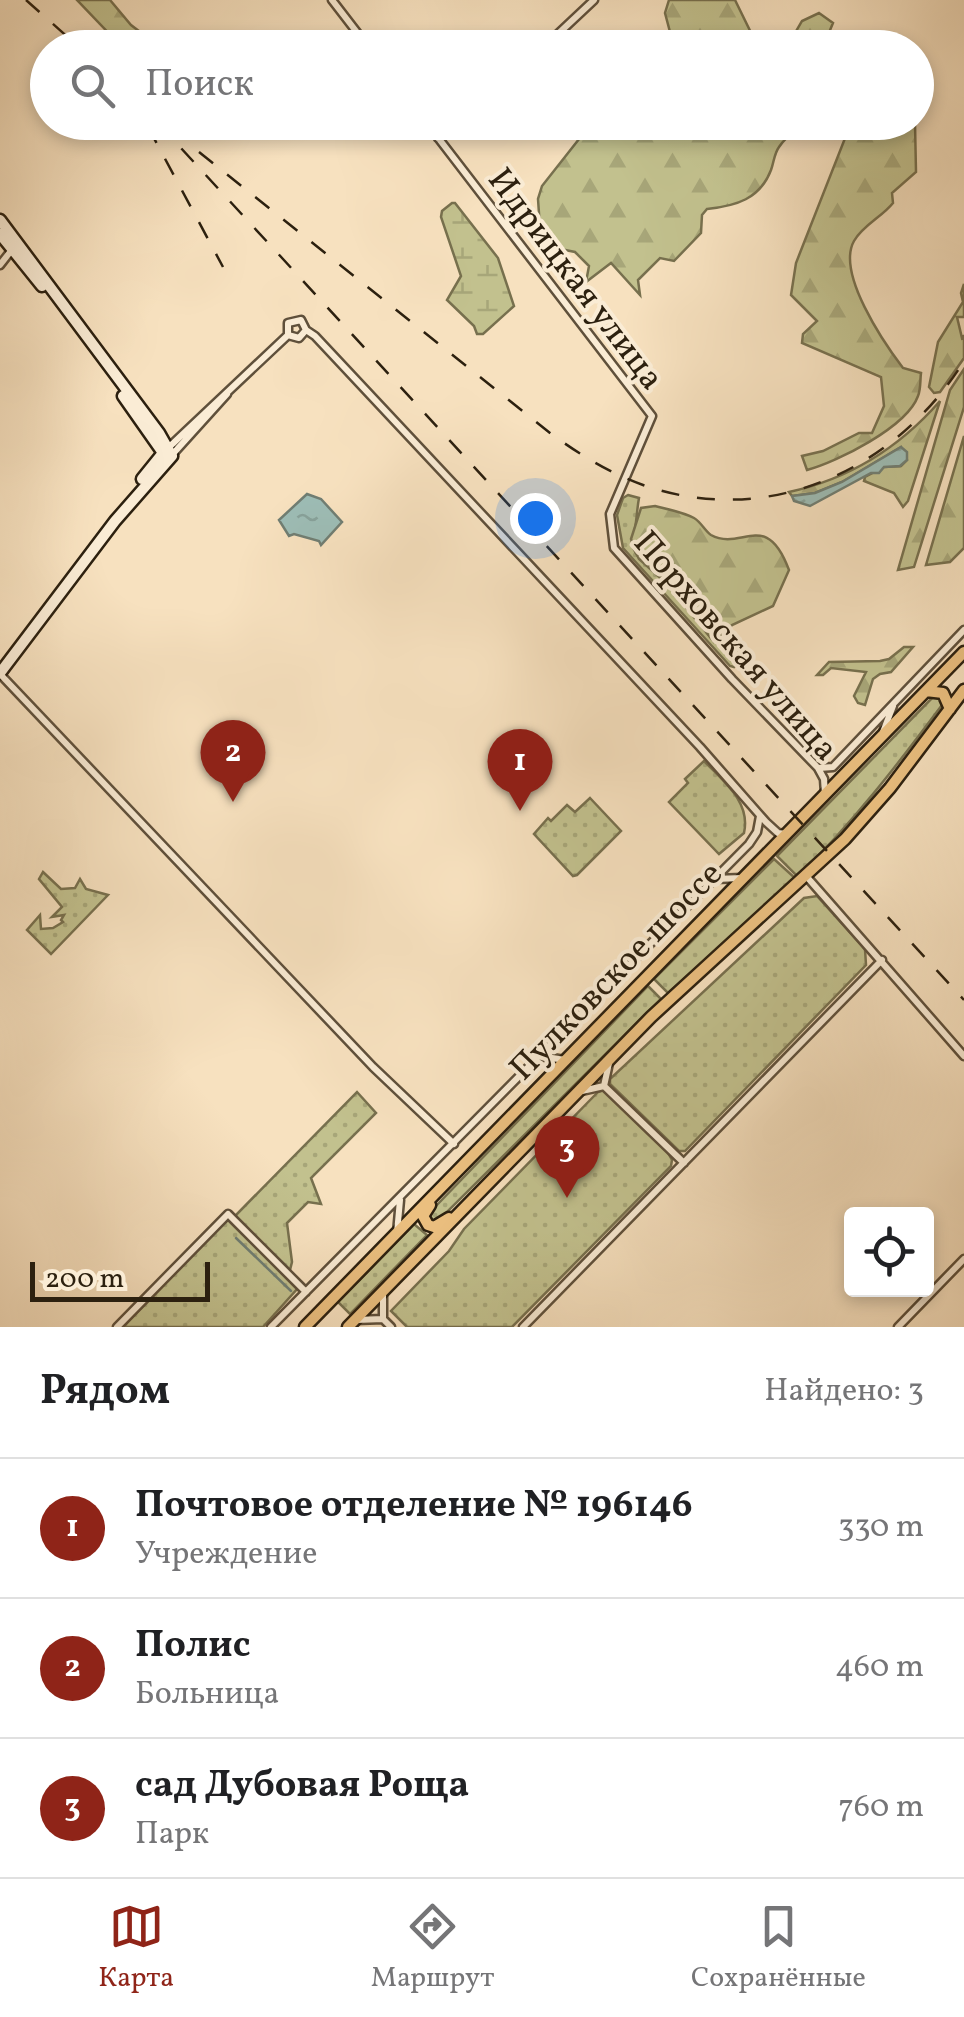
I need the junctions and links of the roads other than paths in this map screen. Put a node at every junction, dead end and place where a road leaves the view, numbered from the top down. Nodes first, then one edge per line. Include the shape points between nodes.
1 (332, 0) edge
2 (594, 0) edge
3 (355, 30) edge
4 (562, 30) edge
5 (440, 140) edge
6 (0, 220) edge
7 (7, 243) edge
8 (0, 266) edge
9 (306, 330) junction
10 (288, 336) junction
11 (652, 416) joint
12 (168, 452) junction
13 (964, 630) edge
14 (964, 652) edge
15 (0, 662) edge
16 (0, 673) edge
17 (964, 690) edge
18 (926, 691) junction
19 (895, 700) junction
20 (950, 709) junction
21 (881, 737) junction
22 (818, 768) junction
23 (825, 796) junction
24 (760, 814) junction
25 (786, 834) junction
26 (807, 877) junction
27 (743, 878) junction
28 (712, 880) junction
29 (882, 960) junction
30 (539, 1056) junction
31 (964, 1056) edge
32 (611, 1058) junction
33 (566, 1060) junction
34 (604, 1086) junction
35 (578, 1092) junction
36 (454, 1144) junction
37 (684, 1162) junction
38 (434, 1195) junction
39 (400, 1199) junction
40 (460, 1213) junction
41 (397, 1233) junction
42 (964, 1259) edge
43 (306, 1292) junction
44 (383, 1292) junction
45 (383, 1319) junction
46 (352, 1323) edge
47 (117, 1327) edge
48 (271, 1327) edge
49 (305, 1327) edge
50 (391, 1327) edge
51 (523, 1327) edge
52 (898, 1327) edge

1 - 3 street
2 - 4 street
5 - 11 street, Идрицкая улица
6 - 7 street
7 - 8 street
7 - 12 street
9 - 10 street via 299,338
9 - 10 street via 293,320
9 - 24 street
10 - 12 street
11 - 22 street, Порховская улица via 610,514 614,548
12 - 15 street
12 - 16 street
13 - 19 street
14 - 18 main road, Пулковское шоссе
16 - 36 street
17 - 20 main road, Пулковское шоссе
18 - 20 main road via 944,693
18 - 21 main road, Пулковское шоссе
19 - 21 street
19 - 22 street via 833,767
20 - 26 main road, Пулковское шоссе
21 - 23 main road, Пулковское шоссе
22 - 23 street, Порховская улица
23 - 25 main road, Пулковское шоссе
24 - 25 street
24 - 28 street via 753,838
25 - 27 main road, Пулковское шоссе
26 - 29 street
26 - 32 main road, Пулковское шоссе
27 - 28 street
27 - 33 main road, Пулковское шоссе
28 - 30 street
29 - 31 street
29 - 37 street
30 - 33 street
30 - 36 street
32 - 34 street
32 - 35 main road, Пулковское шоссе
33 - 38 main road, Пулковское шоссе
34 - 35 street
34 - 37 street
35 - 40 main road, Пулковское шоссе
36 - 39 street
37 - 51 street
38 - 40 main road via 423,1216 428,1226
38 - 41 main road, Пулковское шоссе
39 - 41 street
39 - 43 street
40 - 44 main road, Пулковское шоссе
41 - 49 main road, Пулковское шоссе
42 - 52 street
43 - 47 street via 228,1214
43 - 48 street
44 - 45 street
44 - 46 main road, Пулковское шоссе
45 - 46 street
45 - 50 street

